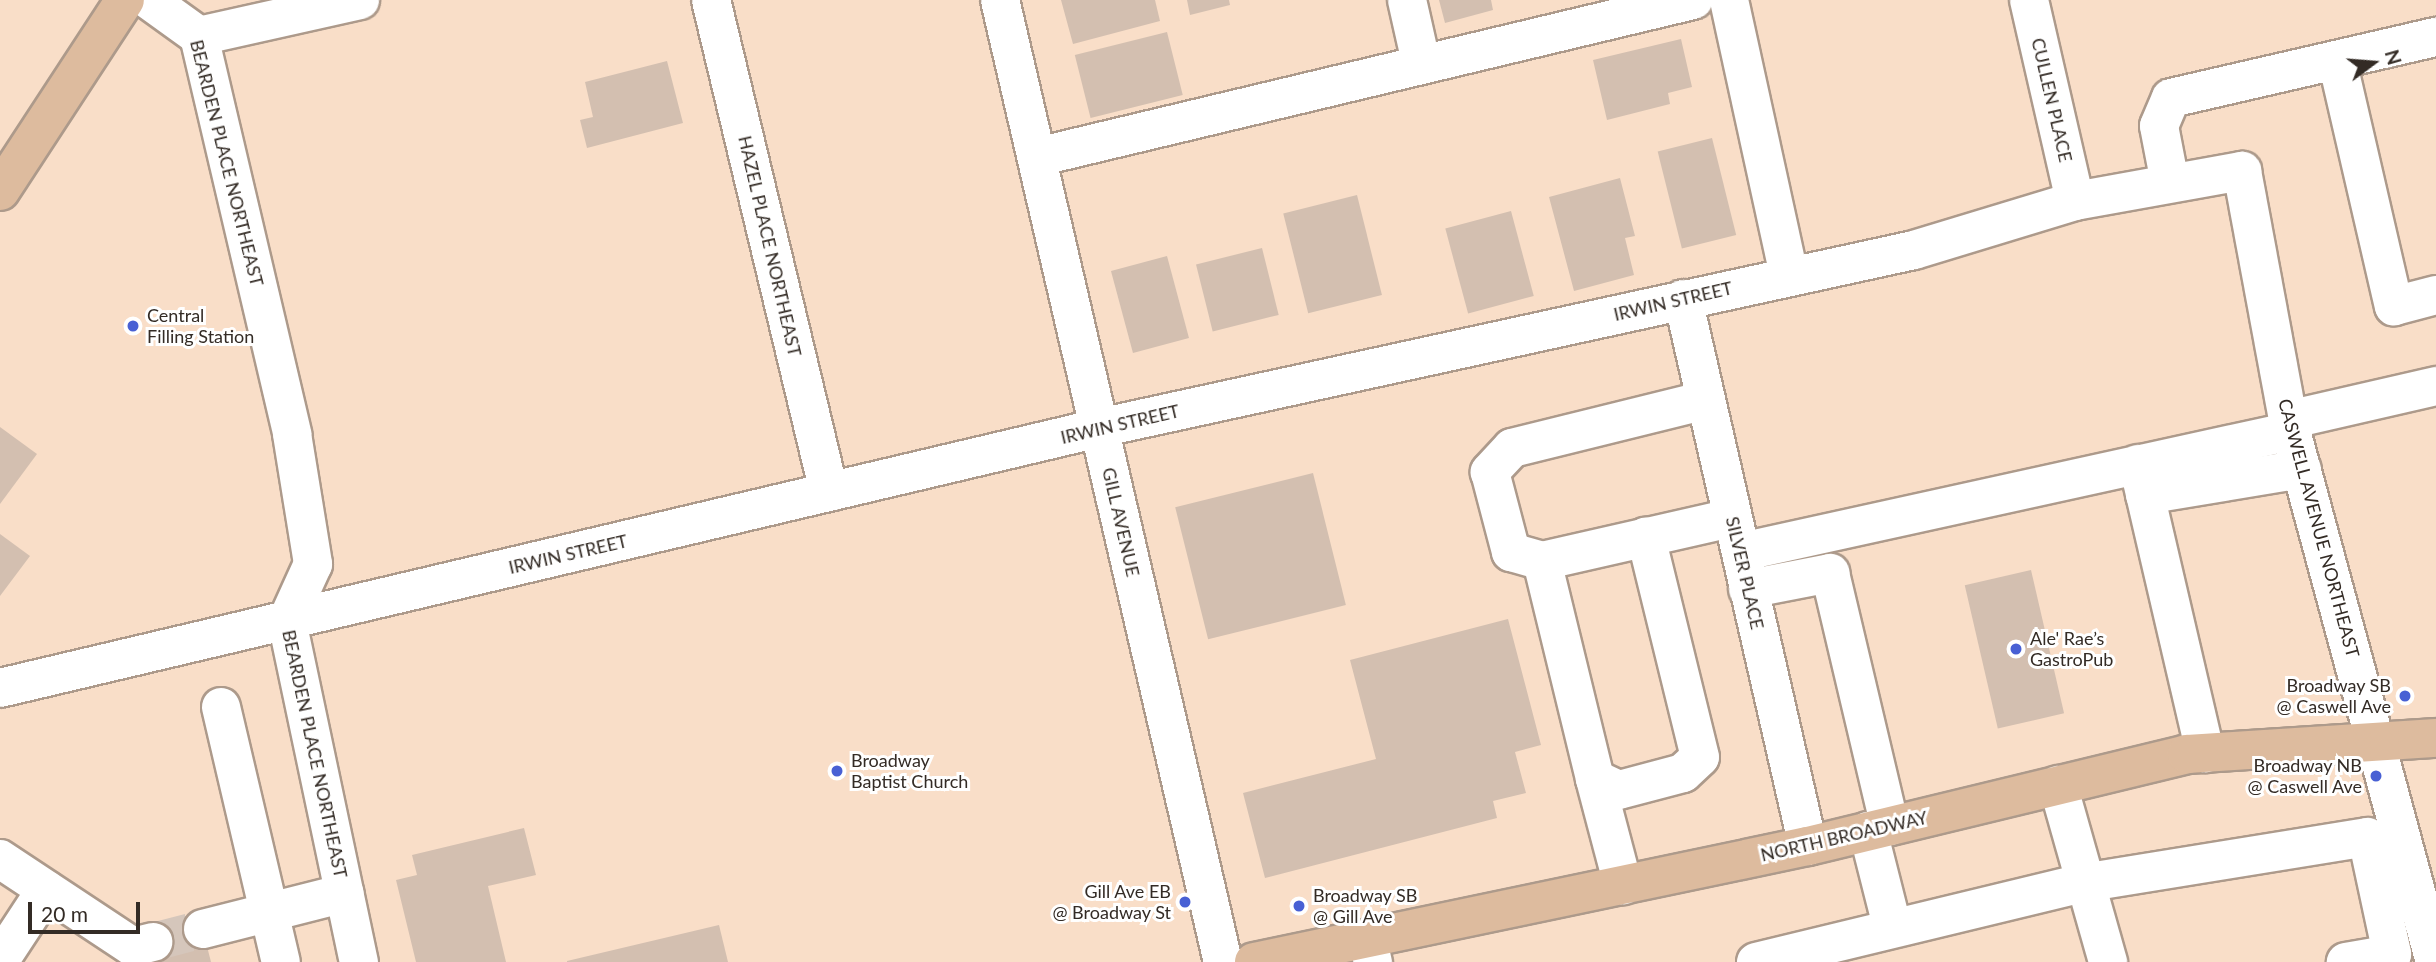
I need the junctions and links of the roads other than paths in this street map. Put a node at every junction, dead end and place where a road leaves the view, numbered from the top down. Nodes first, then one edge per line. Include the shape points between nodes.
1 (125, 0) edge
2 (149, 0) edge
3 (360, 0) edge
4 (711, 0) edge
5 (1000, 0) edge
6 (1407, 0) edge
7 (1693, 0) edge
8 (1729, 0) edge
9 (2029, 0) edge
10 (199, 36) junction
11 (2436, 37) edge
12 (2337, 60) junction
13 (1421, 62) junction
14 (1037, 157) junction
15 (2242, 171) joint
16 (2170, 183) junction
17 (0, 191) edge
18 (2075, 201) junction
19 (1789, 275) junction
20 (2436, 295) edge
21 (1683, 299) junction
22 (2436, 386) edge
23 (1706, 400) junction
24 (2290, 425) junction
25 (1099, 428) junction
26 (2302, 469) junction
27 (2142, 480) junction
28 (829, 492) junction
29 (1737, 535) junction
30 (1646, 537) junction
31 (1542, 561) junction
32 (1748, 589) junction
33 (288, 621) junction
34 (0, 688) edge
35 (221, 707) dead end
36 (2376, 738) junction
37 (2436, 738) edge
38 (2205, 753) junction
39 (1595, 779) junction
40 (2058, 785) junction
41 (1879, 829) junction
42 (1808, 846) junction
43 (0, 859) edge
44 (2083, 883) junction
45 (1623, 885) junction
46 (46, 890) junction
47 (345, 893) junction
48 (270, 912) junction
49 (1892, 926) junction
50 (203, 929) tunnel mouth
51 (153, 942) tunnel mouth
52 (1371, 952) edge
53 (0, 960) edge
54 (281, 962) edge
55 (359, 962) edge
56 (1223, 962) edge
57 (1254, 962) edge
58 (1756, 962) edge
59 (2108, 962) edge
60 (2346, 962) edge
61 (2435, 962) edge

1 - 17 main road
2 - 10 street, BEARDEN PLACE NORTHEAST
3 - 10 street
4 - 28 street, HAZEL PLACE NORTHEAST
5 - 14 street, GILL AVENUE
6 - 13 street
7 - 13 street
8 - 19 street
9 - 18 street, CULLEN PLACE
10 - 33 street, BEARDEN PLACE NORTHEAST via 292,434 313,564
11 - 12 street
12 - 16 street via 2171,98 2159,126
12 - 20 street via 2394,306
13 - 14 street
14 - 25 street, GILL AVENUE
15 - 16 street, IRWIN STREET
15 - 24 street, CASWELL AVENUE NORTHEAST
16 - 18 street, IRWIN STREET
18 - 19 street, IRWIN STREET via 1914,250
19 - 21 street, IRWIN STREET
21 - 23 street, SILVER PLACE
21 - 25 street, IRWIN STREET
22 - 24 street
23 - 29 street, SILVER PLACE
23 - 31 street via 1512,448 1490,472 1507,539 1511,552
24 - 26 street, CASWELL AVENUE NORTHEAST
24 - 27 street
25 - 28 street, IRWIN STREET
25 - 56 street, GILL AVENUE
26 - 27 street
26 - 36 street, CASWELL AVENUE NORTHEAST
27 - 29 street
27 - 38 street
28 - 33 street, IRWIN STREET
29 - 30 street
29 - 32 street, SILVER PLACE
30 - 31 street
30 - 39 street via 1700,757 1683,773 1619,790
31 - 39 street
32 - 41 street via 1830,573
32 - 42 street, SILVER PLACE
33 - 34 street, IRWIN STREET
33 - 47 street, BEARDEN PLACE NORTHEAST
35 - 48 street
36 - 37 main road, NORTH BROADWAY
36 - 38 main road, NORTH BROADWAY
36 - 61 street, CASWELL AVENUE NORTHEAST
38 - 40 main road, NORTH BROADWAY
39 - 45 street
40 - 41 main road, NORTH BROADWAY
40 - 44 street
41 - 42 main road, NORTH BROADWAY
41 - 49 street
42 - 45 main road, NORTH BROADWAY
43 - 46 street
44 - 49 street
44 - 59 street
44 - 60 street via 2367,837 2392,954
45 - 52 main road, NORTH BROADWAY
46 - 51 street via 132,947
46 - 53 street
47 - 48 street
47 - 55 street, BEARDEN PLACE NORTHEAST
48 - 50 street
48 - 54 street
49 - 58 street
52 - 57 main road, NORTH BROADWAY

